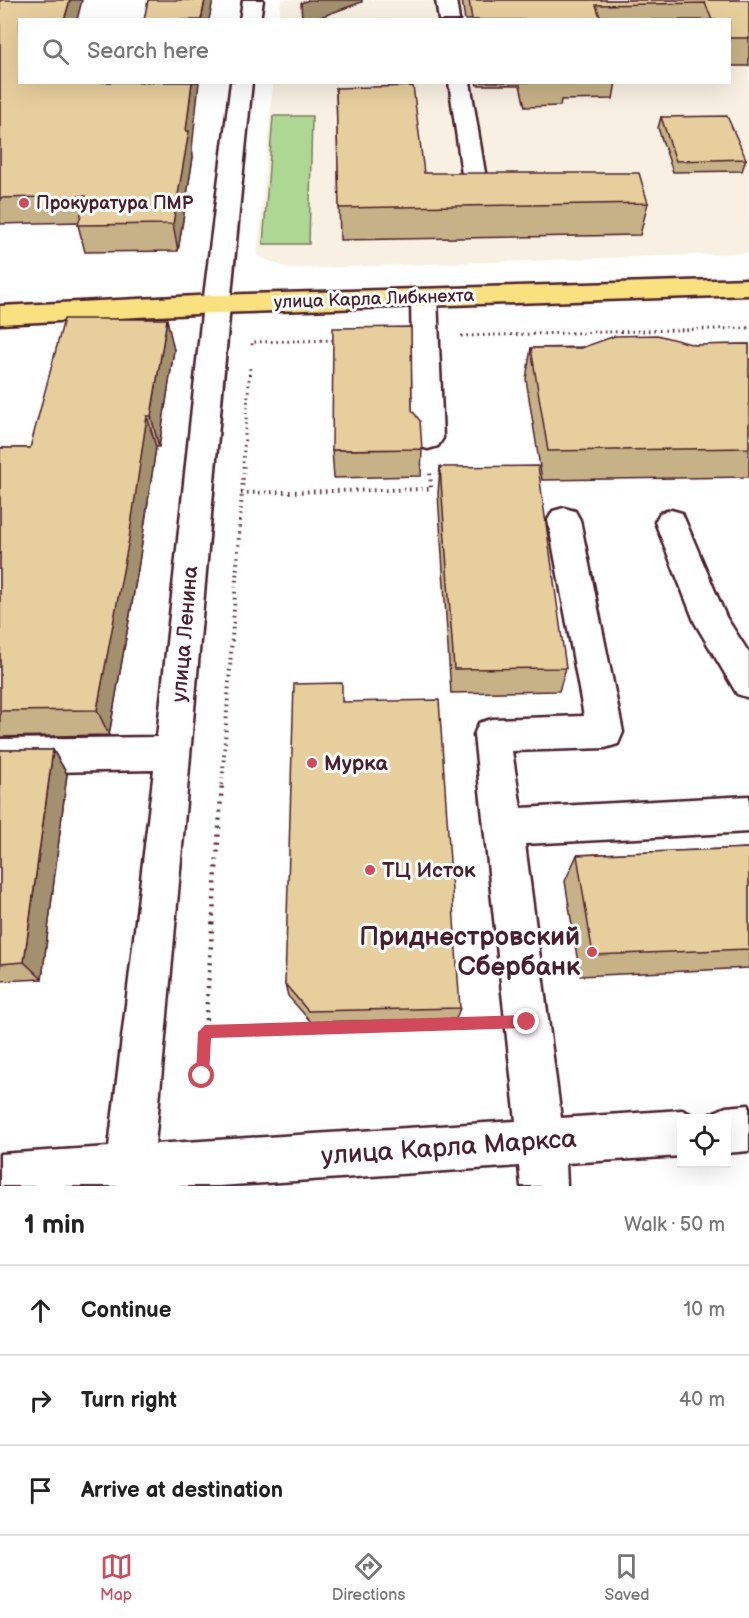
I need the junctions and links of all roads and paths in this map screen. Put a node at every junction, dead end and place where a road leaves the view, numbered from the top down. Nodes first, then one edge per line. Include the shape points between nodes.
1 (253, 0) edge
2 (446, 0) edge
3 (250, 18) edge
4 (449, 18) edge
5 (242, 84) edge
6 (459, 84) edge
7 (528, 195) edge
8 (749, 287) edge
9 (424, 297) junction
10 (216, 304) junction
11 (0, 315) edge
12 (749, 328) edge
13 (425, 337) junction
14 (344, 339) edge
15 (251, 353) dead end
16 (250, 365) dead end
17 (428, 438) joint
18 (241, 493) junction
19 (564, 520) dead end
20 (671, 522) dead end
21 (749, 683) edge
22 (174, 753) junction
23 (0, 756) edge
24 (749, 814) edge
25 (504, 827) junction
26 (527, 1022) junction
27 (205, 1032) junction
28 (202, 1076) dead end
29 (749, 1128) edge
30 (731, 1130) edge
31 (677, 1133) edge
32 (541, 1142) junction
33 (0, 1177) edge
34 (129, 1177) edge
35 (544, 1186) edge

1 - 3 street
2 - 4 street
5 - 10 street, улица Ленина
6 - 7 street via 476,188 493,195
8 - 9 main road, улица Карла Либкнехта
9 - 10 main road, улица Карла Либкнехта
9 - 13 street
10 - 11 main road, улица Карла Либкнехта
10 - 22 street, улица Ленина
12 - 13 path
13 - 17 street
14 - 15 path via 252,342
16 - 18 path
17 - 18 path via 431,489
18 - 27 path
19 - 25 street via 605,732 492,735
20 - 21 street via 712,623
22 - 23 street
22 - 34 street, улица Ленина
24 - 25 street
25 - 26 street
26 - 27 path
26 - 32 street
27 - 28 path
29 - 30 street
31 - 32 street, улица Карла Маркса
32 - 34 street, улица Карла Маркса
32 - 35 street
33 - 34 street, улица Карла Маркса

